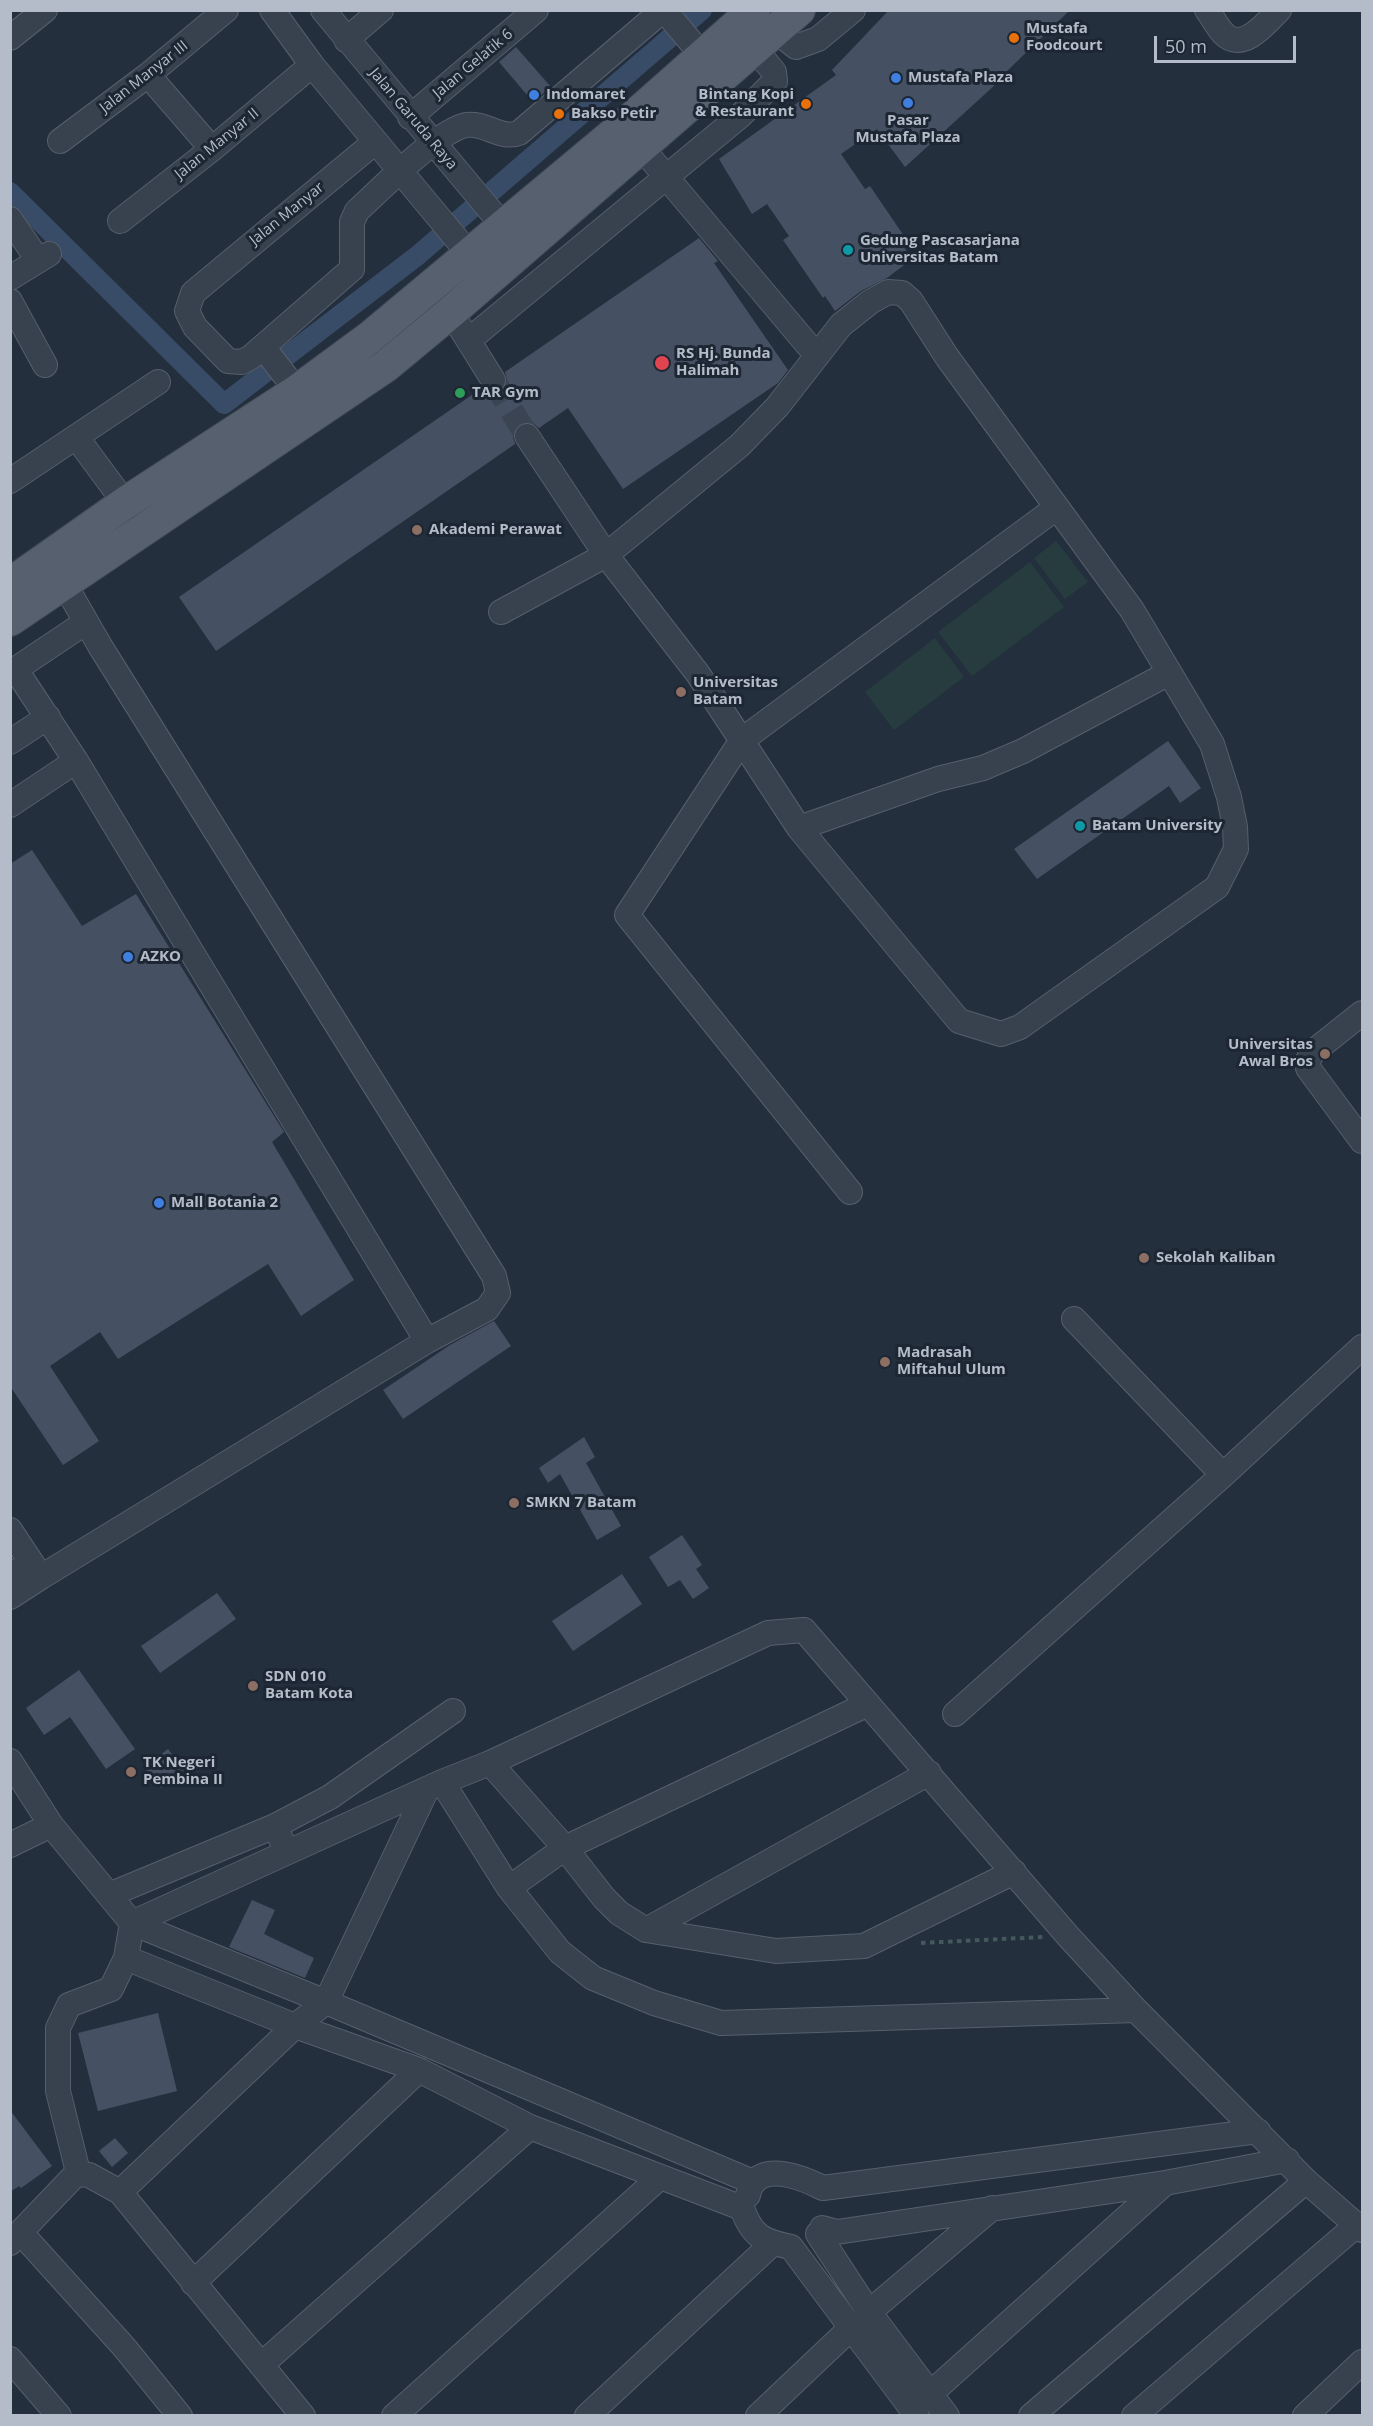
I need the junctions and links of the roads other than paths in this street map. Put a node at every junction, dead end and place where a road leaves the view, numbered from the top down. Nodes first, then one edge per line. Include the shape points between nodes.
1 (45, 10) edge
2 (226, 10) edge
3 (272, 10) edge
4 (323, 10) edge
5 (381, 10) edge
6 (536, 10) edge
7 (853, 10) edge
8 (1207, 10) edge
9 (1280, 10) edge
10 (771, 25) edge
11 (678, 27) edge
12 (10, 38) edge
13 (346, 40) junction
14 (312, 65) junction
15 (148, 75) junction
16 (410, 117) junction
17 (60, 141) dead end
18 (375, 142) junction
19 (433, 144) junction
20 (641, 147) junction
21 (212, 149) junction
22 (401, 171) junction
23 (667, 176) junction
24 (488, 209) junction
25 (10, 219) edge
26 (120, 221) dead end
27 (464, 247) junction
28 (10, 278) edge
29 (10, 301) edge
30 (451, 312) junction
31 (469, 340) junction
32 (817, 357) junction
33 (45, 365) dead end
34 (279, 368) junction
35 (493, 380) tunnel mouth
36 (158, 382) dead end
37 (527, 436) tunnel mouth
38 (77, 438) junction
39 (221, 460) junction
40 (10, 482) edge
41 (125, 503) junction
42 (1056, 508) junction
43 (606, 555) junction
44 (10, 584) edge
45 (65, 585) junction
46 (501, 612) dead end
47 (10, 620) edge
48 (86, 622) junction
49 (13, 671) edge
50 (1169, 674) junction
51 (48, 717) junction
52 (742, 740) junction
53 (10, 742) edge
54 (76, 761) junction
55 (10, 805) edge
56 (799, 828) junction
57 (1362, 1013) edge
58 (1362, 1141) edge
59 (850, 1191) dead end
60 (1074, 1319) dead end
61 (427, 1341) junction
62 (1362, 1347) edge
63 (1223, 1475) junction
64 (10, 1530) edge
65 (36, 1570) junction
66 (10, 1576) edge
67 (10, 1587) edge
68 (10, 1597) edge
69 (867, 1704) junction
70 (453, 1711) dead end
71 (955, 1714) dead end
72 (10, 1761) edge
73 (490, 1763) junction
74 (928, 1773) junction
75 (434, 1786) junction
76 (330, 1797) junction
77 (51, 1825) junction
78 (275, 1826) junction
79 (344, 1827) junction
80 (10, 1845) edge
81 (565, 1848) junction
82 (287, 1852) junction
83 (1014, 1872) junction
84 (509, 1888) junction
85 (109, 1895) junction
86 (132, 1923) junction
87 (646, 1930) junction
88 (126, 1958) junction
89 (326, 2002) junction
90 (1136, 2010) junction
91 (295, 2026) junction
92 (419, 2070) junction
93 (530, 2127) junction
94 (1258, 2131) junction
95 (1287, 2160) junction
96 (78, 2172) junction
97 (659, 2178) junction
98 (1306, 2181) junction
99 (753, 2182) junction
100 (1165, 2183) junction
101 (823, 2188) junction
102 (120, 2193) junction
103 (742, 2208) junction
104 (992, 2208) junction
105 (1360, 2228) edge
106 (820, 2231) junction
107 (16, 2238) edge
108 (782, 2245) junction
109 (193, 2283) junction
110 (861, 2320) junction
111 (10, 2359) edge
112 (1362, 2362) edge
113 (261, 2365) junction
114 (931, 2393) junction
115 (59, 2415) edge
116 (180, 2415) edge
117 (303, 2415) edge
118 (394, 2415) edge
119 (586, 2415) edge
120 (758, 2415) edge
121 (917, 2415) edge
122 (947, 2415) edge
123 (1031, 2415) edge
124 (1134, 2415) edge
125 (1305, 2415) edge

1 - 12 street
2 - 15 street, Jalan Manyar III
3 - 14 street
4 - 13 street, Jalan Garuda Raya
5 - 13 street
6 - 16 street, Jalan Gelatik 6
7 - 10 street via 818,39 796,46
8 - 9 street via 1225,35 1240,40 1255,33
10 - 11 main road
10 - 20 main road
10 - 23 street via 775,81 740,116
11 - 19 street via 519,133 504,135 479,125 467,125 453,129
11 - 24 main road via 623,126
13 - 16 street, Jalan Garuda Raya
14 - 18 street
14 - 21 street, Jalan Manyar II
15 - 17 street, Jalan Manyar III
15 - 21 street
16 - 19 street, Jalan Garuda Raya
18 - 22 street
18 - 34 street, Jalan Manyar via 198,286 188,302 187,311 195,327 221,355 233,363
19 - 22 street
19 - 24 street, Jalan Garuda Raya
20 - 23 street
20 - 30 main road
21 - 26 street, Jalan Manyar II
22 - 27 street
22 - 34 street via 357,211 352,222 352,270
23 - 31 street
23 - 32 street
24 - 27 main road
25 - 28 street via 43,257
27 - 34 main road via 369,338
29 - 33 street
30 - 31 street
30 - 39 main road via 386,366
31 - 35 street
32 - 42 street via 841,325 870,302 888,292 902,293
32 - 43 street via 739,446
34 - 39 main road via 235,430
36 - 38 street
37 - 43 street
38 - 40 street
38 - 41 street
39 - 41 main road
39 - 45 main road
41 - 44 main road
42 - 50 street via 1132,610
42 - 52 street
43 - 46 street
43 - 52 street via 698,674
45 - 47 main road
45 - 48 street
48 - 49 street
48 - 61 street via 494,1276 498,1293 488,1309
49 - 51 street
50 - 56 street via 1013,756
50 - 56 street via 1212,744 1229,797 1236,849 1216,886 1020,1027 1001,1034 959,1021
51 - 53 street
51 - 54 street
52 - 56 street
52 - 59 street via 627,915
54 - 55 street
54 - 61 street
57 - 58 street via 1313,1052 1307,1064
60 - 63 street
61 - 65 street
62 - 63 street
63 - 71 street
64 - 65 street
65 - 66 street
65 - 67 street
65 - 68 street
69 - 73 street via 804,1630 768,1633
69 - 74 street
69 - 81 street
70 - 76 street
72 - 77 street
73 - 75 street
73 - 81 street
74 - 83 street
74 - 87 street
75 - 79 street
75 - 84 street
75 - 89 street
76 - 78 street
76 - 79 street
77 - 80 street
77 - 85 street
78 - 82 street
78 - 85 street
79 - 82 street
81 - 84 street
81 - 87 street via 619,1913
82 - 86 street
83 - 87 street via 864,1946 776,1951
83 - 90 street
84 - 90 street via 560,1952 593,1978 654,2003 721,2023
85 - 86 street
86 - 88 street
86 - 89 street
88 - 91 street
88 - 96 street via 111,1989 69,2005 58,2028 58,2091
89 - 91 street
89 - 99 street
90 - 94 street
91 - 92 street
91 - 102 street
92 - 93 street
92 - 109 street
93 - 97 street
93 - 113 street
94 - 95 street
94 - 101 street
95 - 98 street
95 - 100 street
96 - 102 street
96 - 107 street
97 - 103 street
97 - 118 street
98 - 105 street
98 - 123 street
99 - 101 street via 765,2174 785,2175
99 - 103 street
100 - 104 street
100 - 114 street
101 - 106 street via 825,2215
102 - 109 street
103 - 108 street via 748,2226 759,2237
104 - 106 street via 837,2232
104 - 110 street
105 - 124 street
106 - 108 street
106 - 110 street
107 - 116 street via 124,2347
108 - 110 street via 817,2285
108 - 119 street
109 - 113 street
110 - 114 street
110 - 120 street
110 - 121 street
111 - 115 street
112 - 125 street
113 - 117 street
114 - 122 street

